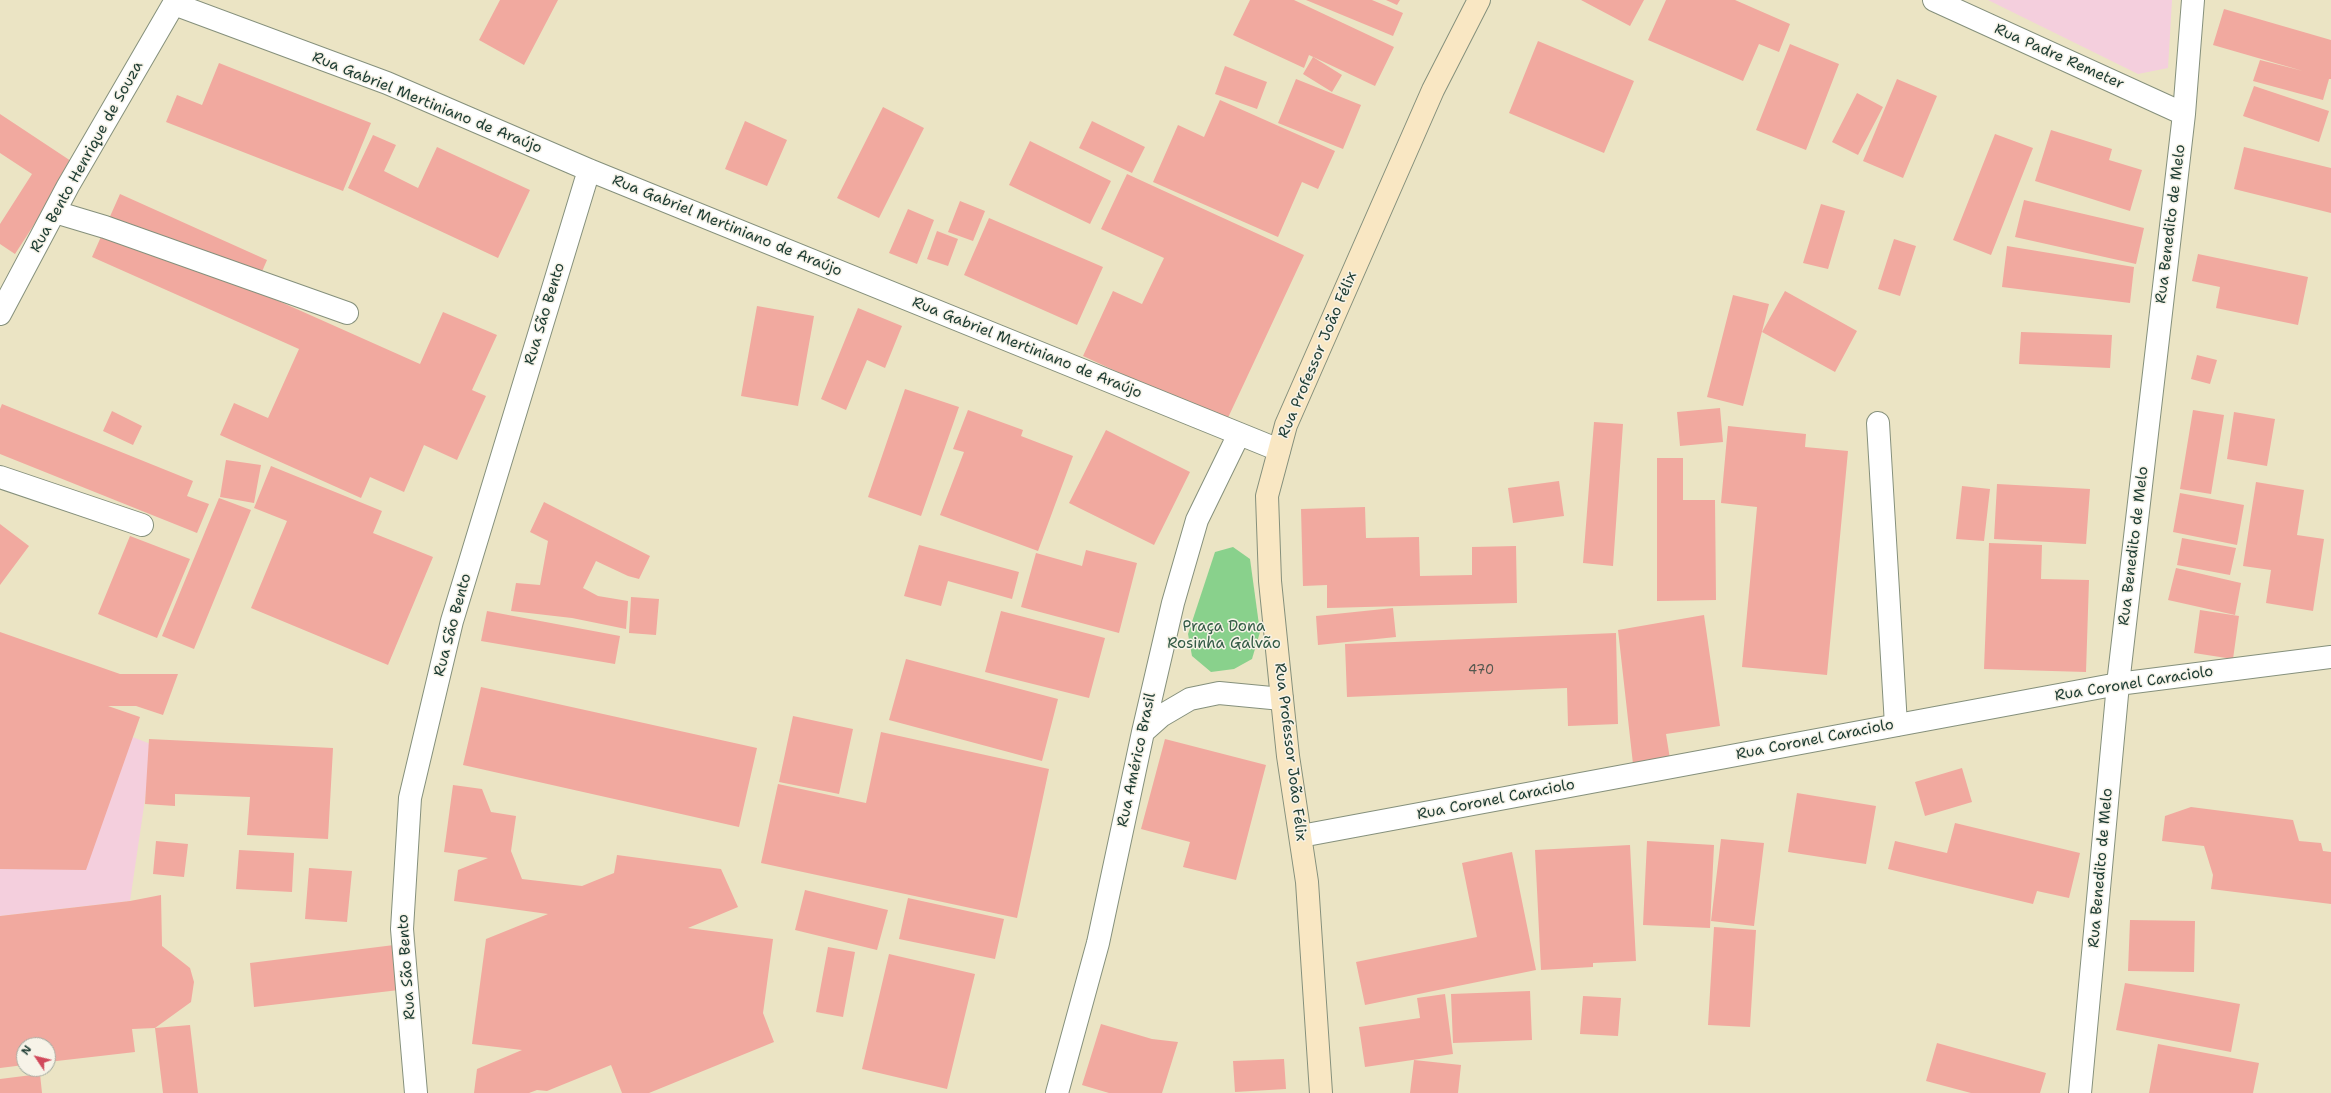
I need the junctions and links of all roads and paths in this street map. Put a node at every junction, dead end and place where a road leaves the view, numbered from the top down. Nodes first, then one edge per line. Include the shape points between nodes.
1 (1479, 0) edge
2 (1934, 0) edge
3 (2193, 0) edge
4 (175, 2) edge
5 (2184, 114) junction
6 (590, 170) junction
7 (55, 212) junction
8 (347, 313) dead end
9 (0, 314) edge
10 (1878, 423) dead end
11 (1239, 434) junction
12 (1279, 450) junction
13 (0, 477) edge
14 (142, 525) dead end
15 (2331, 657) edge
16 (2118, 684) junction
17 (1282, 699) junction
18 (1896, 725) junction
19 (1143, 732) junction
20 (1300, 836) junction
21 (416, 1093) edge
22 (1057, 1093) edge
23 (1321, 1093) edge
24 (2080, 1093) edge

1 - 12 street, Rua Professor João Félix via 1433,90 1286,425
2 - 5 street, Rua Padre Remeter
3 - 5 street, Rua Benedito de Melo
4 - 6 street, Rua Gabriel Mertiniano de Araújo via 386,83
4 - 7 street, Rua Bento Henrique de Souza
5 - 16 street, Rua Benedito de Melo
6 - 11 street, Rua Gabriel Mertiniano de Araújo
6 - 21 street, Rua São Bento via 452,620 410,798 402,929
7 - 8 street via 105,227
7 - 9 street, Rua Bento Henrique de Souza
10 - 18 street
11 - 12 street, Rua Gabriel Mertiniano de Araújo
11 - 19 street, Rua Américo Brasil via 1197,520 1173,602
12 - 17 street, Rua Professor João Félix via 1267,496 1270,581
13 - 14 street
15 - 16 street, Rua Coronel Caraciolo
16 - 18 street, Rua Coronel Caraciolo
16 - 24 street, Rua Benedito de Melo
17 - 19 street via 1219,693 1190,699 1162,716
17 - 20 street, Rua Professor João Félix
18 - 20 street, Rua Coronel Caraciolo
19 - 22 street, Rua Américo Brasil via 1098,943
20 - 23 street, Rua Professor João Félix via 1307,882

